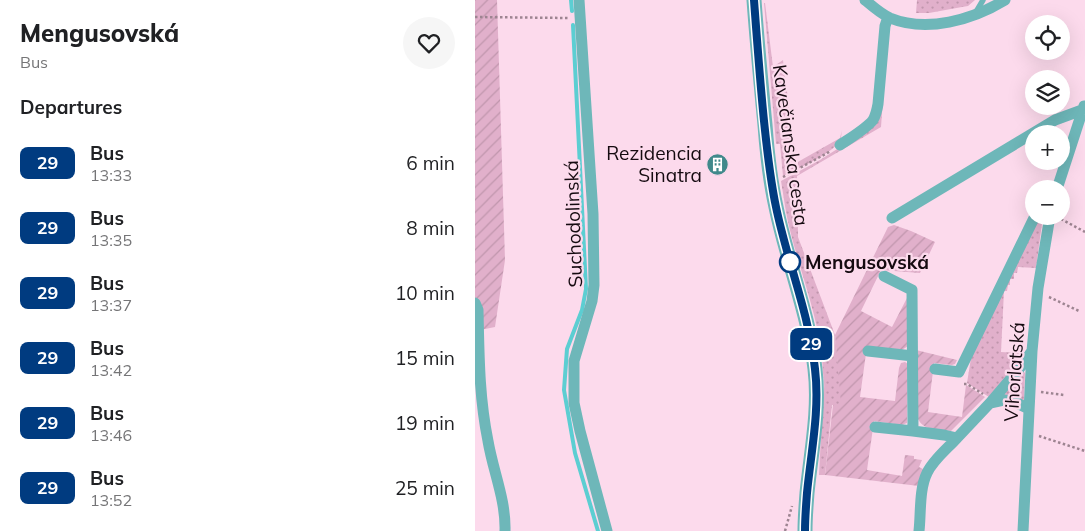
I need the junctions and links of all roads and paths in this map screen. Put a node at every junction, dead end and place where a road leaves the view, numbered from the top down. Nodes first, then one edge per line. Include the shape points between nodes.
1 (579, 0) edge
2 (754, 0) edge
3 (865, 0) edge
4 (983, 0) edge
5 (1005, 0) edge
6 (973, 16) junction
7 (475, 17) edge
8 (581, 17) junction
9 (888, 17) junction
10 (1084, 107) edge
11 (840, 145) dead end
12 (819, 159) dead end
13 (781, 178) dead end
14 (1060, 180) edge
15 (892, 218) dead end
16 (1031, 225) edge
17 (1052, 225) edge
18 (1070, 225) edge
19 (1085, 232) edge
20 (884, 276) dead end
21 (1038, 292) junction
22 (475, 303) edge
23 (1079, 311) dead end
24 (868, 351) dead end
25 (1032, 351) junction
26 (913, 356) junction
27 (935, 369) dead end
28 (967, 384) dead end
29 (1030, 392) junction
30 (1064, 395) dead end
31 (987, 400) junction
32 (1029, 410) junction
33 (875, 427) dead end
34 (913, 431) junction
35 (1028, 433) junction
36 (957, 438) junction
37 (1085, 451) edge
38 (505, 531) edge
39 (607, 531) edge
40 (805, 531) edge
41 (919, 531) edge
42 (1023, 531) edge

1 - 8 street, Suchodolinská
2 - 40 street, Kavečianska cesta via 771,179 815,369 816,399
3 - 9 street
4 - 6 lane
5 - 6 street
6 - 9 street via 925,24 911,24
7 - 8 path
8 - 39 street, Suchodolinská via 593,214 593,285 592,301 574,361 574,402
9 - 11 street via 877,113 870,124
10 - 14 street
10 - 15 street via 1055,120
12 - 13 path
16 - 27 street, Vihorlatská via 959,372
17 - 21 street, Vihorlatská
18 - 19 path
20 - 26 street via 912,290
21 - 23 path
21 - 25 street, Vihorlatská
22 - 38 street via 478,310 480,386 488,442 504,508
24 - 26 street
25 - 29 street, Vihorlatská
25 - 31 street via 1019,369
26 - 34 street
28 - 31 path
29 - 30 path
29 - 32 street, Vihorlatská
31 - 32 street via 1013,401
31 - 36 street
32 - 35 street, Vihorlatská
33 - 34 street
34 - 36 street
35 - 37 path
35 - 42 street, Vihorlatská
36 - 41 street via 927,472

